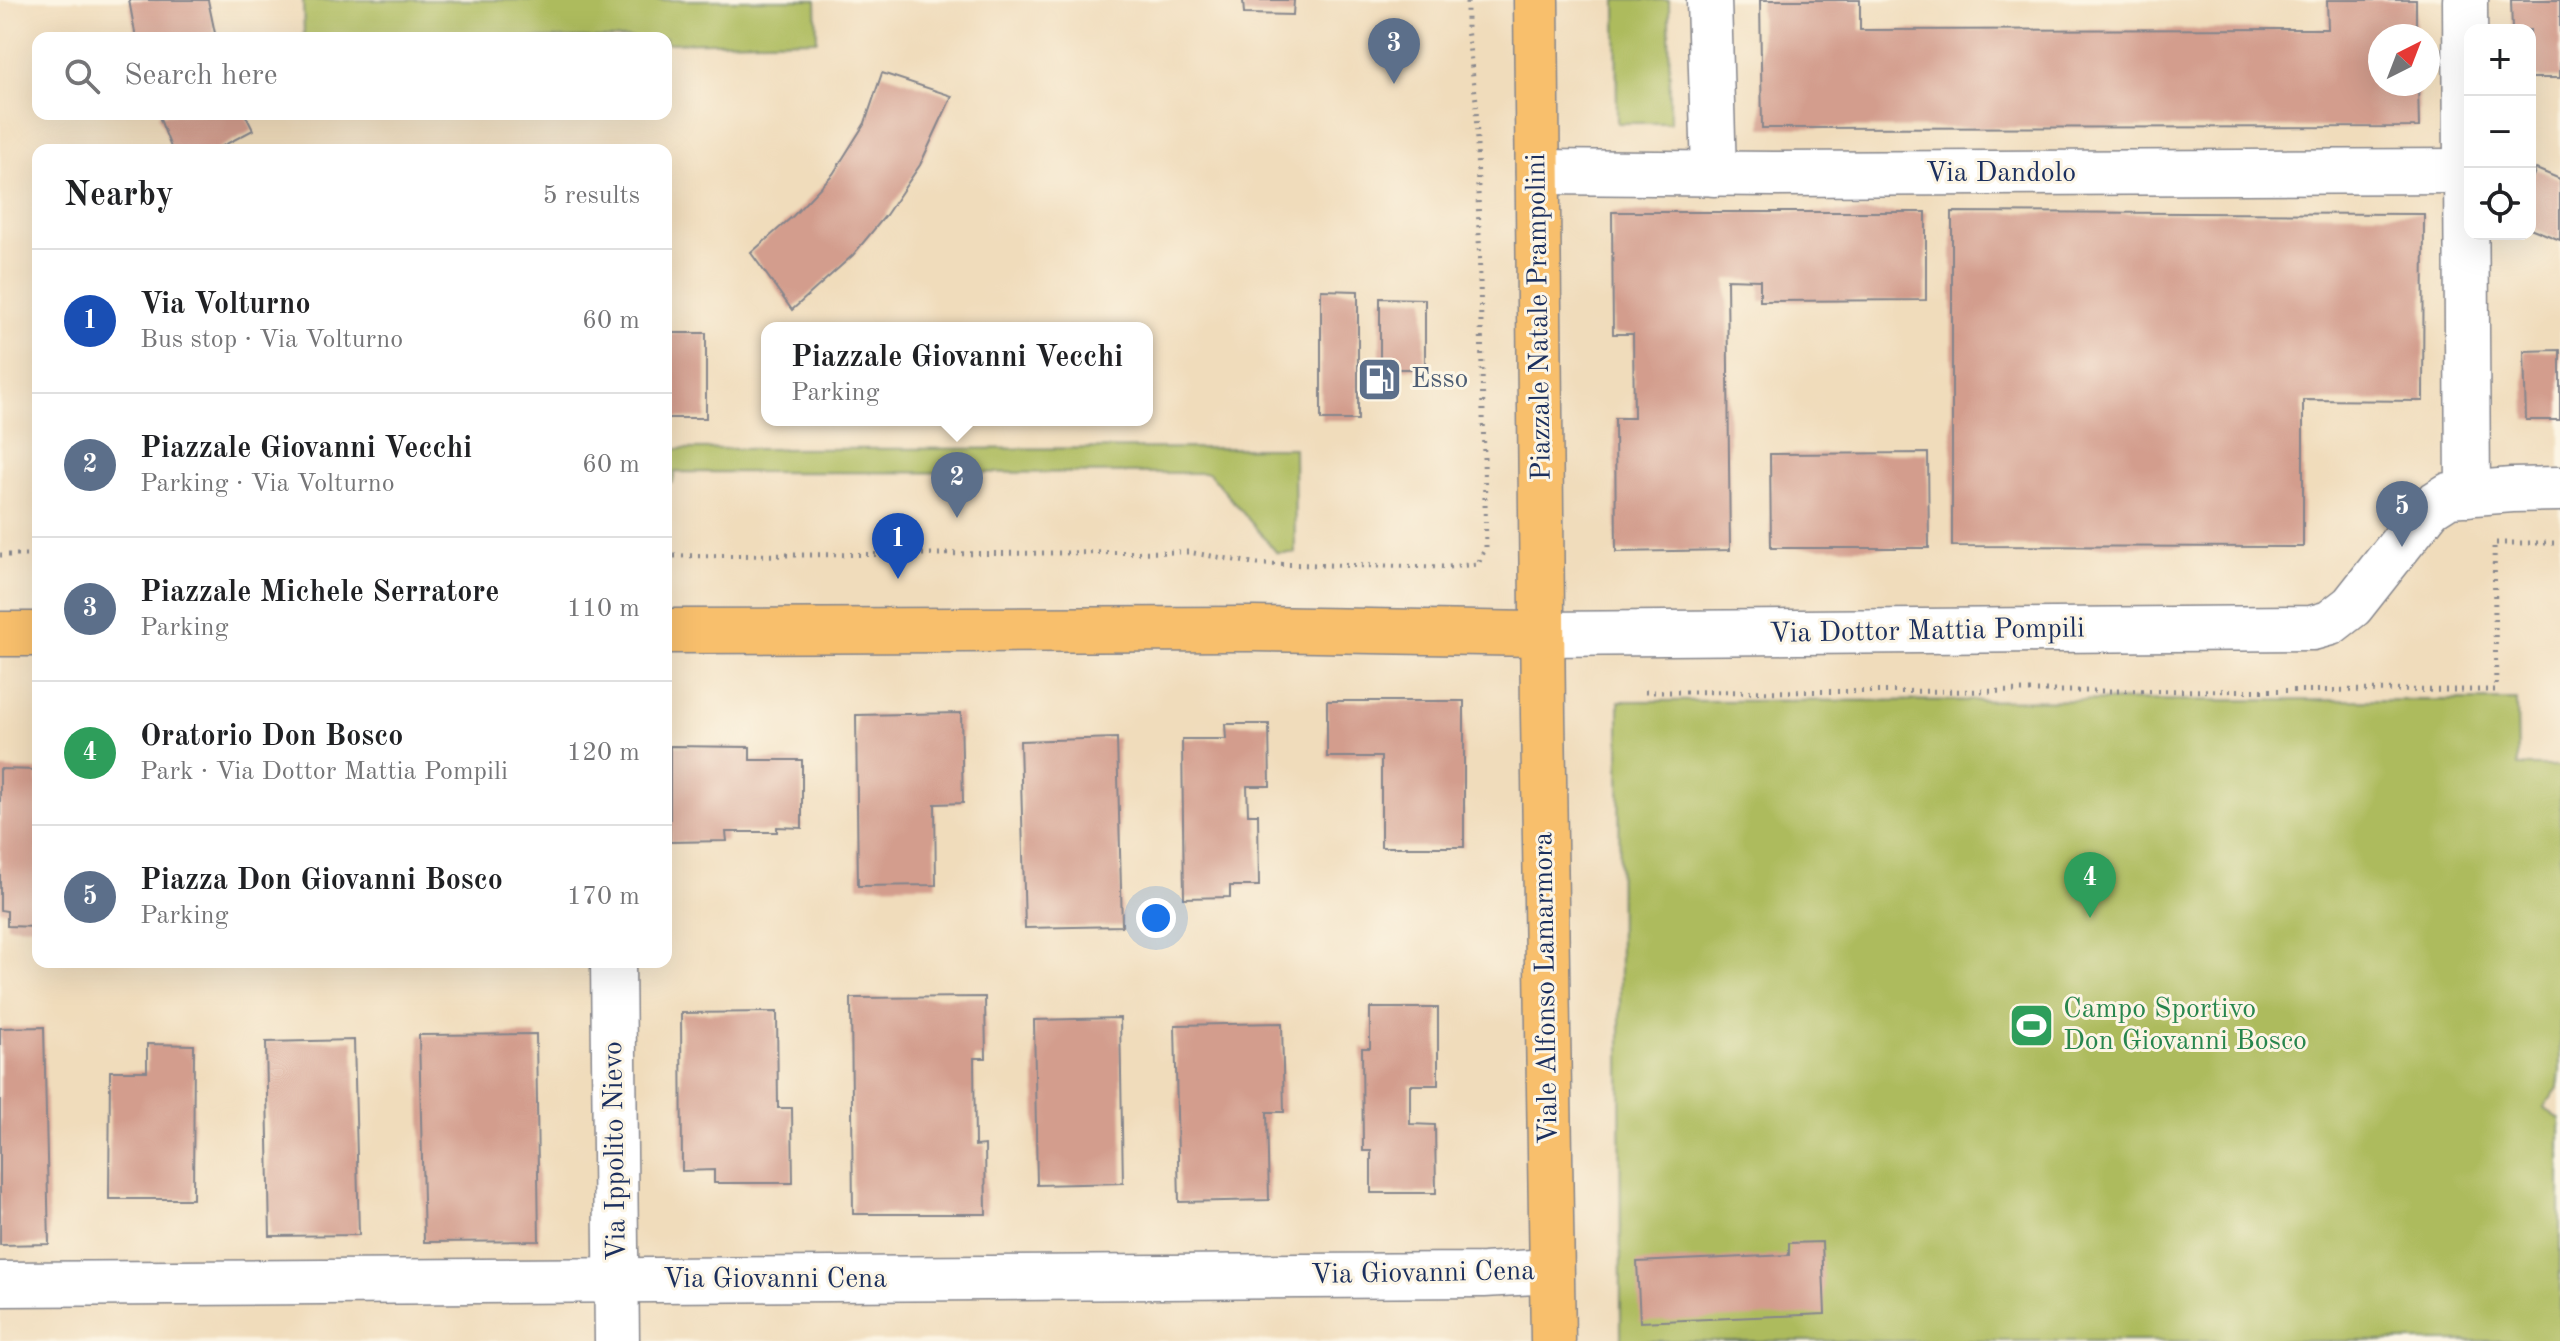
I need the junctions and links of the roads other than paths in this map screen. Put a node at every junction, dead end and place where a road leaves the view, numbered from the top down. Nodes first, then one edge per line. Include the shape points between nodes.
1 (1536, 0) edge
2 (1709, 0) edge
3 (2465, 0) edge
4 (2464, 168) edge
5 (2464, 171) edge
6 (1538, 172) junction
7 (1714, 174) junction
8 (2465, 240) edge
9 (2560, 489) edge
10 (2468, 494) junction
11 (672, 631) edge
12 (0, 634) edge
13 (32, 634) edge
14 (1542, 634) junction
15 (613, 968) edge
16 (1550, 1271) junction
17 (617, 1282) junction
18 (0, 1284) edge
19 (617, 1341) edge
20 (1553, 1341) edge

1 - 6 main road, Piazzale Natale Prampolini
2 - 7 street
3 - 4 street
5 - 7 street, Via Dandolo
6 - 7 street, Via Dandolo
6 - 14 main road, Piazzale Natale Prampolini
8 - 10 street
9 - 10 street
10 - 14 street, Via Dottor Mattia Pompili via 2449,495 2430,507 2352,606 2330,623 2312,628
11 - 14 main road via 1254,629
12 - 13 main road
14 - 16 main road, Viale Alfonso Lamarmora
15 - 17 street, Via Ippolito Nievo
16 - 17 street, Via Giovanni Cena
16 - 20 main road, Viale Alfonso Lamarmora
17 - 18 street, Via Giovanni Cena
17 - 19 street, Via Ippolito Nievo

